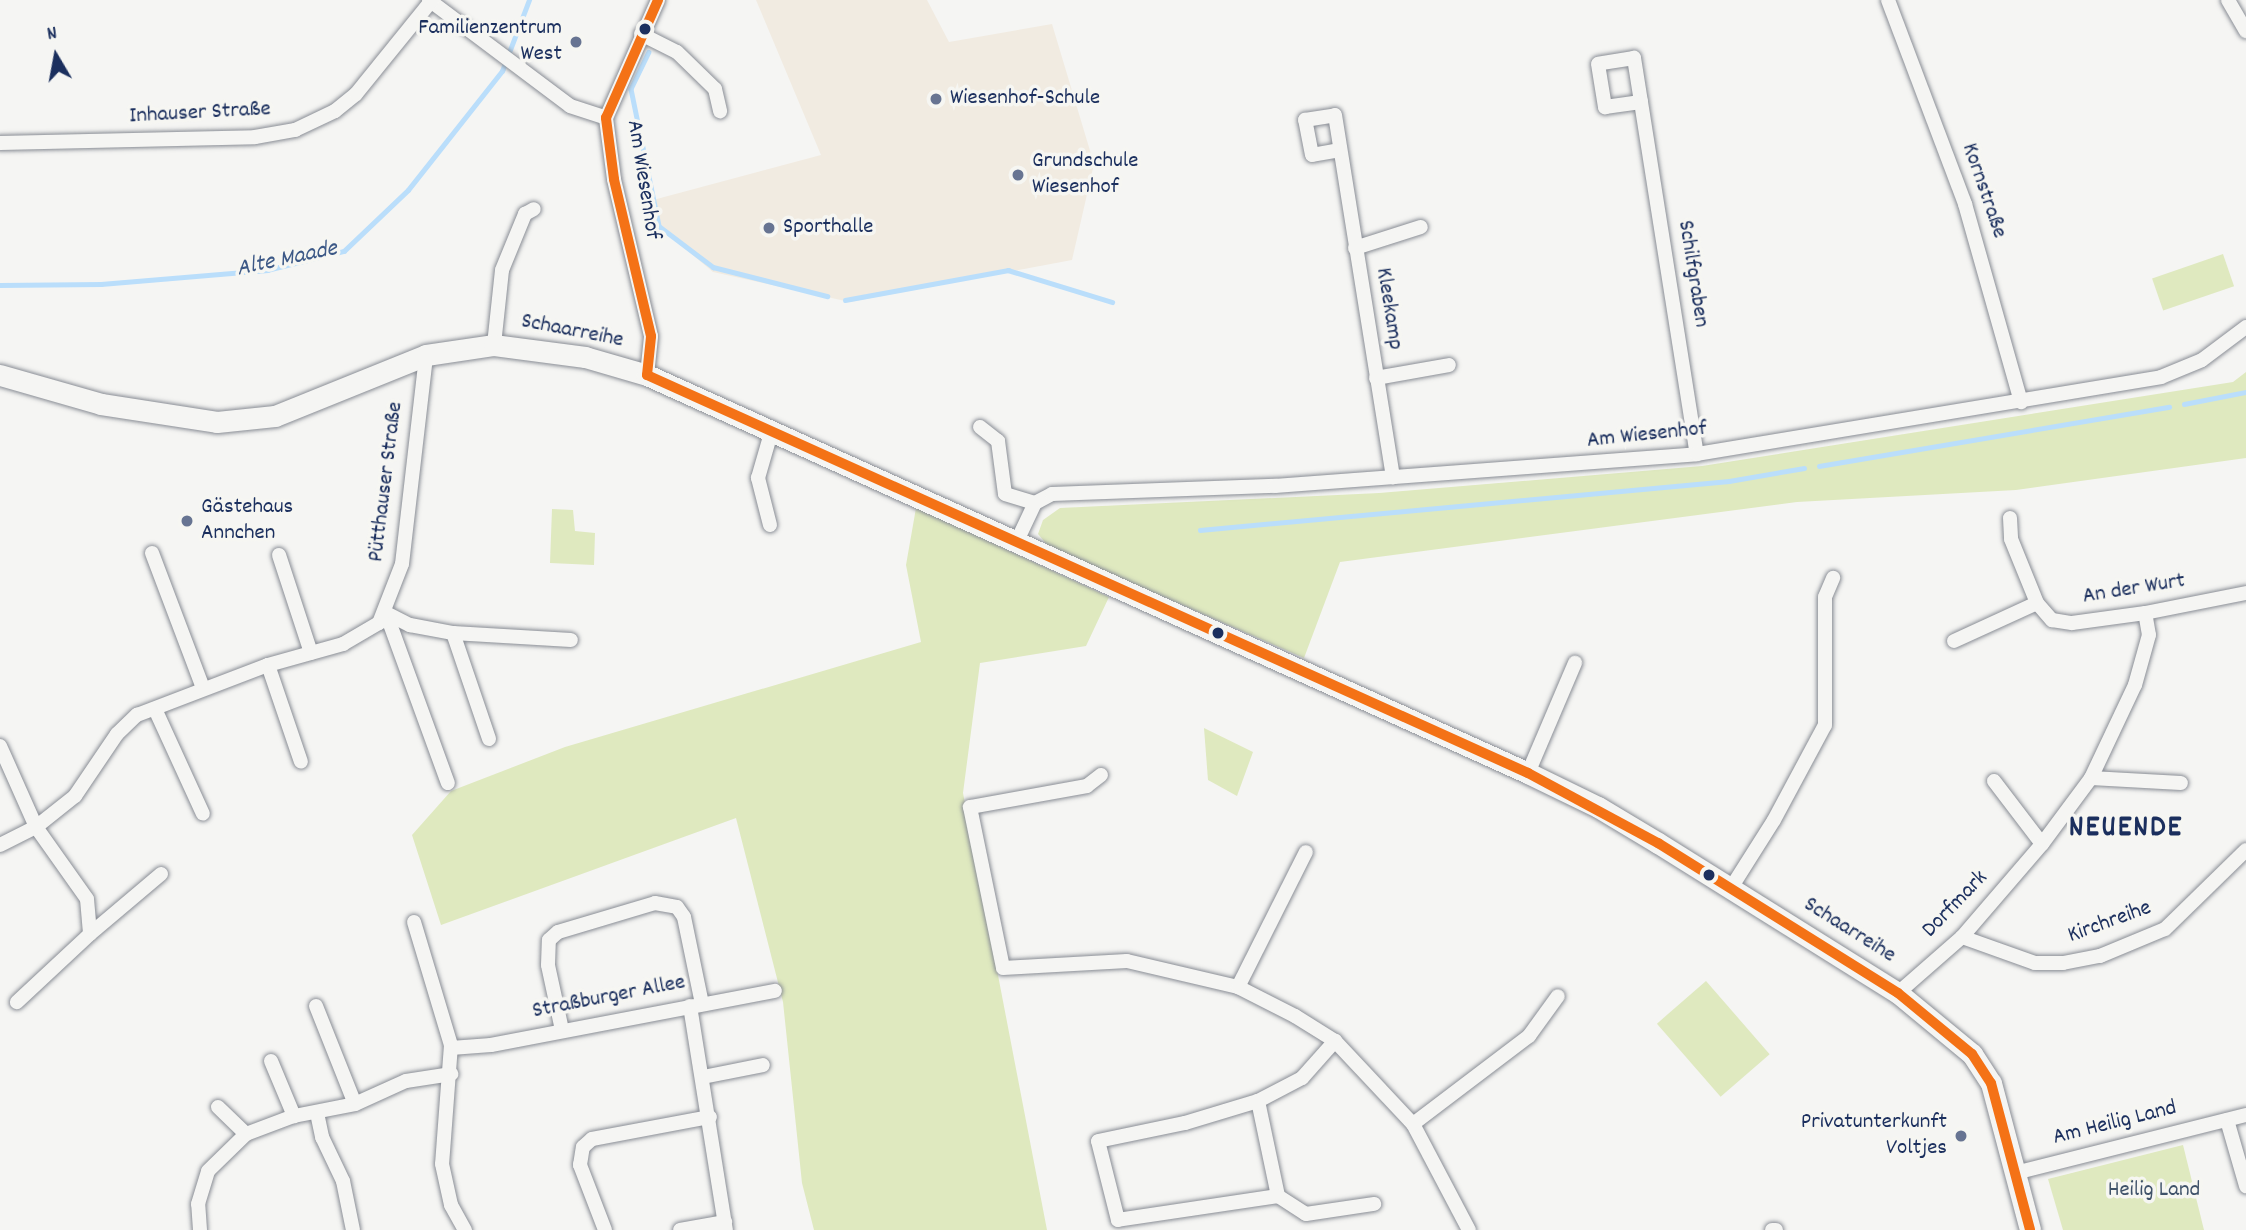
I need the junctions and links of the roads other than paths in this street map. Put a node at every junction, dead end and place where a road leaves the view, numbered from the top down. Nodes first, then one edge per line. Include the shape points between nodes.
1 (431, 0) edge
2 (658, 0) edge
3 (1888, 0) edge
4 (2228, 0) edge
5 (2246, 30) edge
6 (641, 34) junction
7 (1641, 102) dead end
8 (720, 111) dead end
9 (606, 118) junction
10 (0, 143) edge
11 (1340, 150) dead end
12 (534, 209) dead end
13 (1421, 227) dead end
14 (1355, 248) junction
15 (2246, 327) edge
16 (494, 345) junction
17 (426, 355) junction
18 (1449, 365) dead end
19 (0, 375) edge
20 (648, 376) junction
21 (1376, 378) junction
22 (2021, 402) junction
23 (980, 427) dead end
24 (771, 433) junction
25 (1697, 454) junction
26 (1393, 477) junction
27 (1035, 503) junction
28 (2010, 518) dead end
29 (770, 525) dead end
30 (1017, 541) junction
31 (152, 553) dead end
32 (279, 555) dead end
33 (1833, 578) dead end
34 (2246, 593) edge
35 (2037, 603) junction
36 (386, 613) junction
37 (2144, 613) junction
38 (453, 633) junction
39 (570, 640) dead end
40 (1954, 640) dead end
41 (311, 653) junction
42 (1575, 663) dead end
43 (268, 666) junction
44 (203, 688) junction
45 (155, 709) junction
46 (489, 739) dead end
47 (0, 746) edge
48 (301, 762) dead end
49 (1528, 773) junction
50 (1101, 775) dead end
51 (2091, 778) junction
52 (1994, 781) dead end
53 (448, 783) dead end
54 (2181, 783) dead end
55 (203, 814) dead end
56 (36, 827) junction
57 (2042, 844) junction
58 (0, 845) edge
59 (2246, 850) edge
60 (1306, 852) dead end
61 (162, 874) dead end
62 (1731, 888) junction
63 (414, 922) dead end
64 (90, 934) junction
65 (1962, 937) junction
66 (1238, 987) junction
67 (775, 991) dead end
68 (1898, 993) junction
69 (1558, 996) dead end
70 (17, 1002) dead end
71 (696, 1005) junction
72 (316, 1006) dead end
73 (562, 1030) junction
74 (1335, 1041) junction
75 (451, 1048) junction
76 (271, 1061) dead end
77 (763, 1065) dead end
78 (451, 1074) junction
79 (704, 1077) junction
80 (1258, 1101) junction
81 (355, 1104) junction
82 (218, 1107) dead end
83 (317, 1113) junction
84 (2246, 1115) edge
85 (295, 1116) junction
86 (710, 1117) junction
87 (2227, 1120) junction
88 (1413, 1124) junction
89 (246, 1134) junction
90 (2015, 1173) junction
91 (2246, 1186) edge
92 (1278, 1196) junction
93 (1374, 1205) dead end
94 (1119, 1225) edge
95 (726, 1226) edge
96 (200, 1230) edge
97 (353, 1230) edge
98 (465, 1230) edge
99 (605, 1230) edge
100 (680, 1230) edge
101 (1469, 1230) edge
102 (2030, 1230) edge

1 - 9 street via 570,106
1 - 10 street, Inhauser Straße via 356,93 335,111 295,130 255,137
2 - 6 street, Am Wiesenhof
3 - 22 street, Kornstraße via 1965,204
4 - 5 street
6 - 8 street via 677,52 715,89
6 - 9 street, Am Wiesenhof
7 - 25 street, Schilfgraben
9 - 20 street, Am Wiesenhof via 614,178 651,336
11 - 14 street, Kleekamp
12 - 16 street via 525,214 502,270
13 - 14 street, Kleekamp
14 - 21 street, Kleekamp
15 - 22 street, Am Wiesenhof via 2202,360 2161,377
16 - 17 main road, Schaarreihe
16 - 20 main road, Schaarreihe via 585,357
17 - 19 main road, Schaarreihe via 275,416 232,421 154,414
17 - 36 street, Pütthauser Straße via 402,564
18 - 21 street, Kleekamp
20 - 24 main road, Schaarreihe
21 - 26 street, Kleekamp
22 - 25 street, Am Wiesenhof
23 - 27 street via 998,441 1005,494
24 - 29 street via 758,478
24 - 30 main road, Schaarreihe
25 - 26 street, Am Wiesenhof
26 - 27 street, Am Wiesenhof via 1052,494
27 - 30 street
28 - 35 street via 2011,539
30 - 49 main road, Schaarreihe
31 - 44 street
32 - 41 street
33 - 62 street via 1825,597 1825,724
34 - 37 street, An der Wurt
35 - 37 street, An der Wurt via 2052,620 2062,623
35 - 40 street
36 - 38 street via 410,625
36 - 41 street via 373,629
36 - 53 street
37 - 51 street, Dorfmark via 2149,635 2135,685
38 - 39 street
38 - 46 street
41 - 43 street
42 - 49 street
43 - 44 street
43 - 48 street
44 - 45 street
45 - 55 street
45 - 56 street via 137,715 117,734 75,796
47 - 56 street
49 - 62 main road, Schaarreihe via 1598,807
50 - 66 street via 1087,786 970,807 1003,968 1128,961
51 - 54 street
51 - 57 street, Dorfmark
52 - 57 street
56 - 58 street
56 - 64 street via 87,899
57 - 65 street, Dorfmark
59 - 65 street, Kirchreihe via 2165,929 2100,956 2063,963 2035,962
60 - 66 street
61 - 64 street
62 - 68 main road, Schaarreihe
63 - 75 street via 445,1012
64 - 70 street
65 - 68 street, Dorfmark
66 - 74 street
67 - 71 street, Straßburger Allee
68 - 90 main road, Schaarreihe via 1972,1054 1991,1083
69 - 88 street via 1530,1036
71 - 73 street, Straßburger Allee
71 - 73 street via 684,918 677,907 655,903 558,932 549,940 548,965
71 - 79 street
72 - 81 street
73 - 75 street, Straßburger Allee
74 - 80 street via 1302,1078
74 - 88 street
75 - 78 street
76 - 85 street
77 - 79 street
78 - 81 street via 406,1081
78 - 98 street via 442,1164 451,1205
79 - 86 street
80 - 92 street
80 - 94 street via 1185,1123 1098,1140
81 - 83 street
82 - 89 street
83 - 85 street
83 - 97 street via 322,1137 343,1181
84 - 87 street, Am Heilig Land
85 - 89 street
86 - 95 street
86 - 99 street via 592,1139 583,1147 580,1165
87 - 90 street, Am Heilig Land
87 - 91 street
88 - 101 street
89 - 96 street via 208,1171 198,1204
90 - 102 main road, Schaarreihe
92 - 93 street via 1306,1214
92 - 94 street
95 - 100 street

